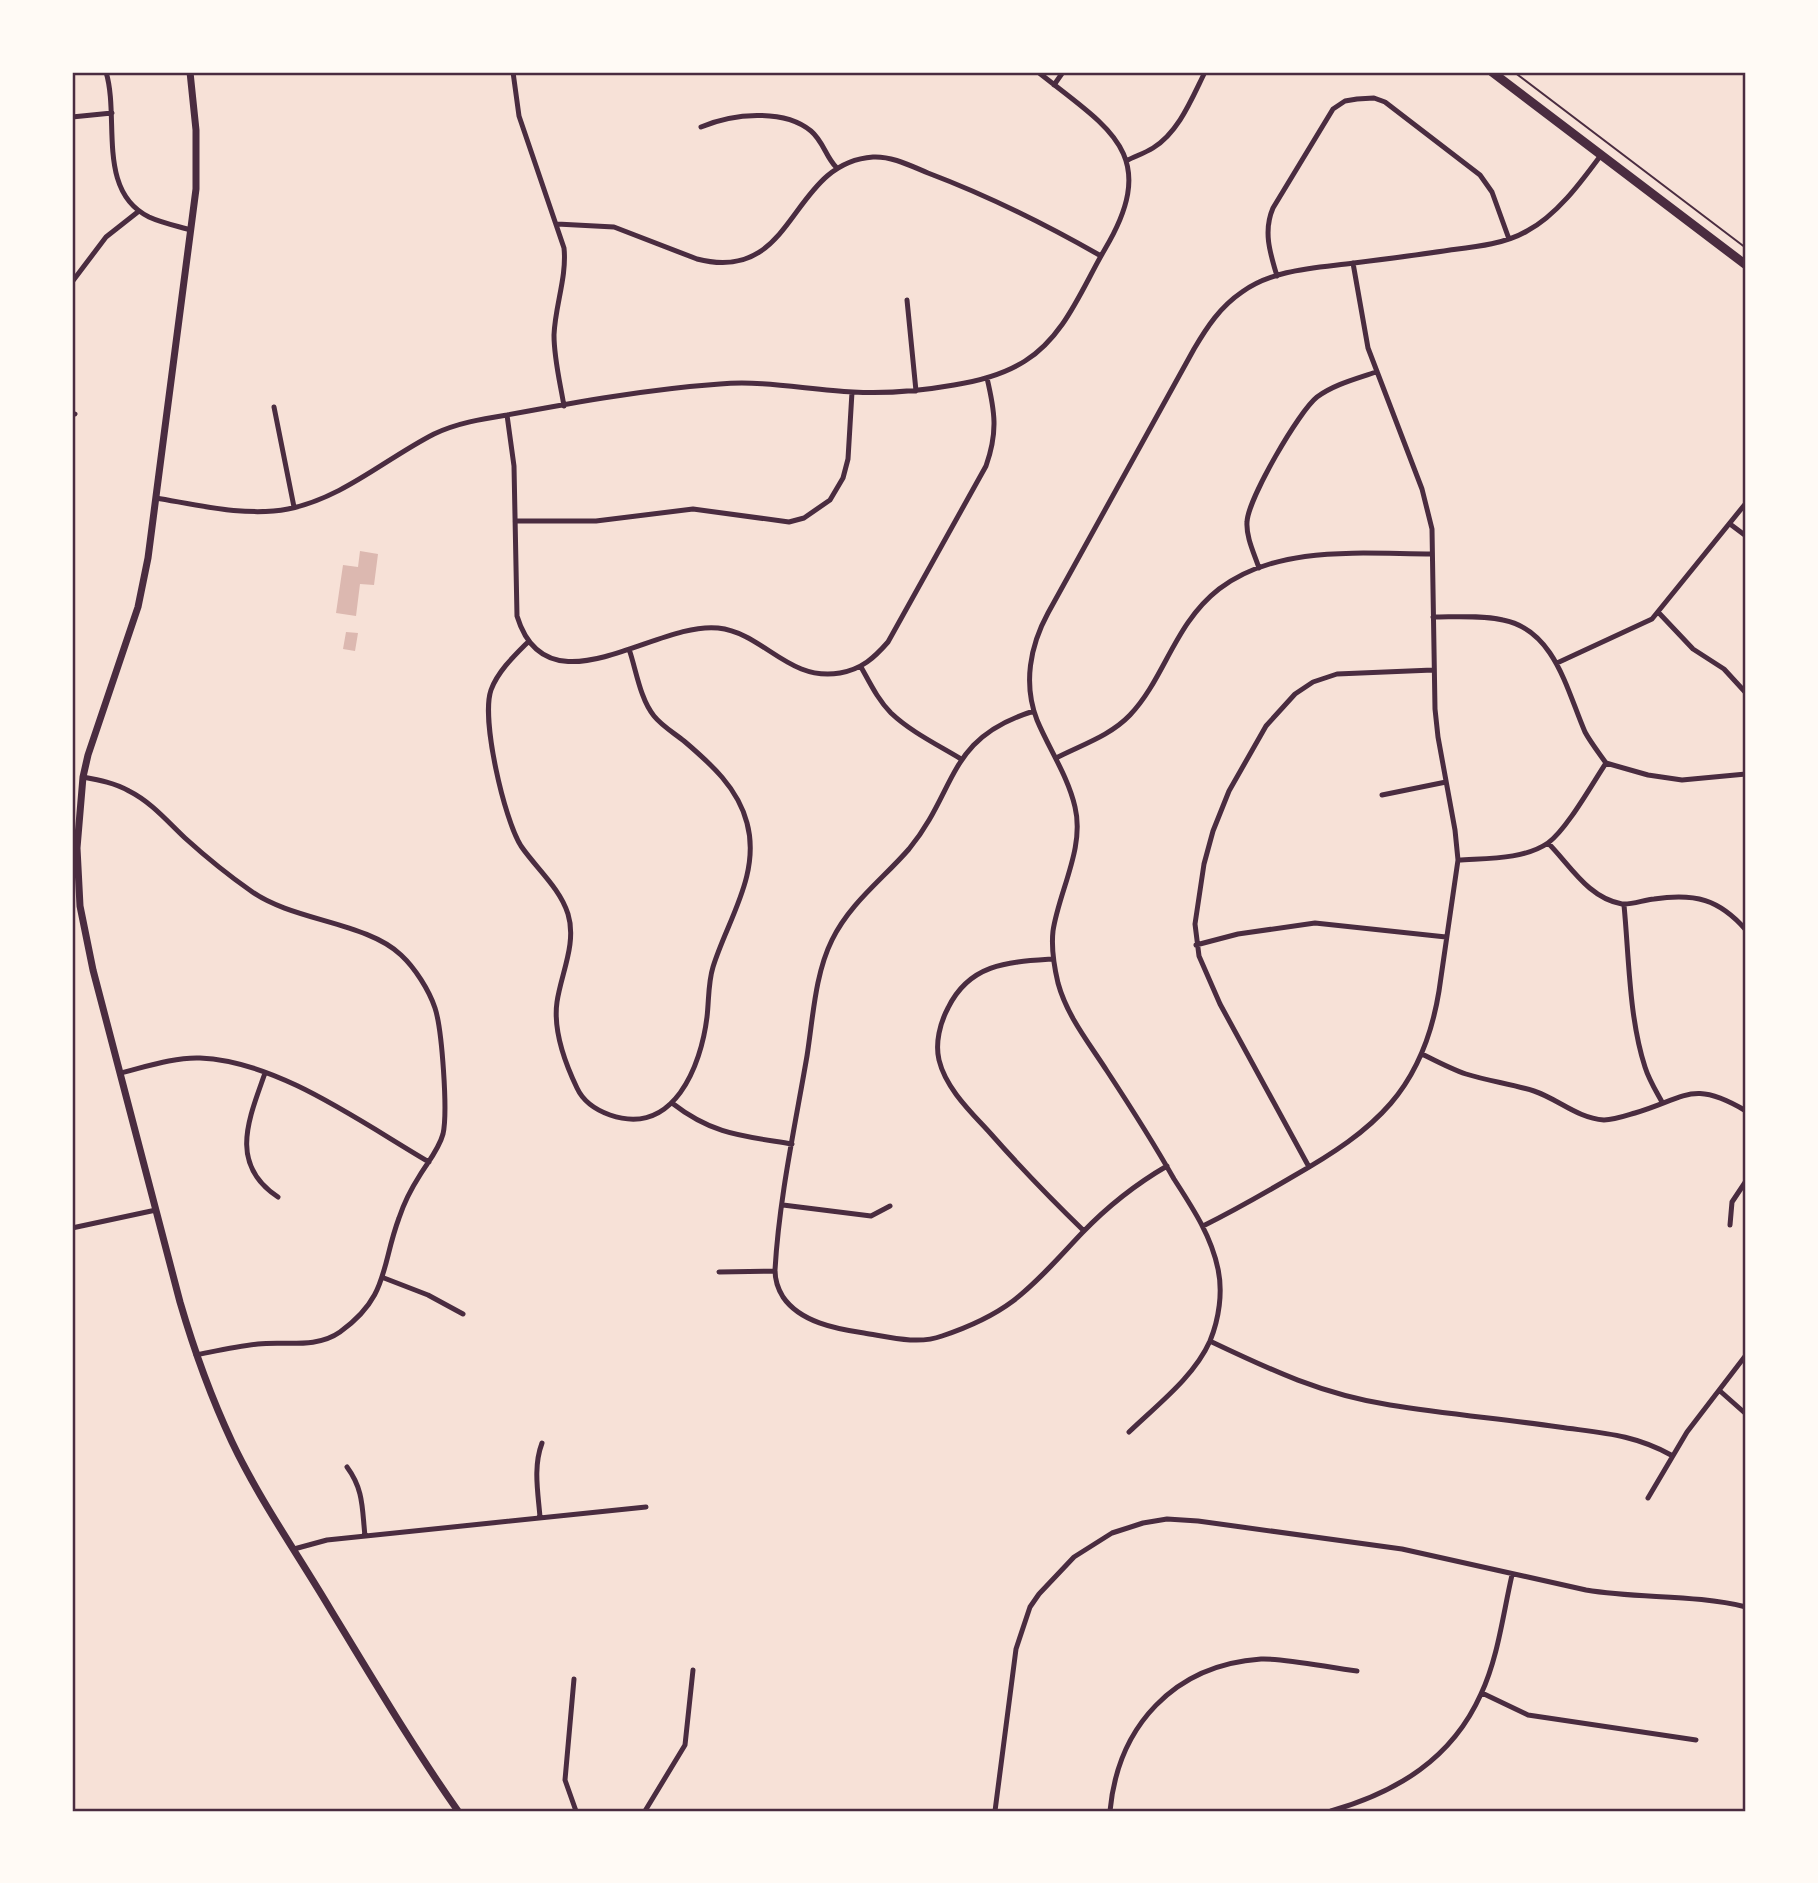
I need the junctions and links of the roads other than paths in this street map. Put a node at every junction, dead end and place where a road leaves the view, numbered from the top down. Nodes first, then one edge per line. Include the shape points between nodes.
1 (106, 72) edge
2 (190, 72) edge
3 (513, 72) edge
4 (1038, 72) edge
5 (1063, 72) edge
6 (1205, 72) edge
7 (1492, 72) edge
8 (1054, 85) junction
9 (112, 113) junction
10 (72, 117) edge
11 (701, 127) dead end
12 (1601, 155) junction
13 (1128, 160) junction
14 (836, 167) junction
15 (139, 211) junction
16 (557, 224) junction
17 (191, 230) junction
18 (1509, 239) junction
19 (1101, 256) junction
20 (1353, 264) junction
21 (1746, 265) edge
22 (1277, 276) junction
23 (72, 282) edge
24 (907, 300) dead end
25 (1376, 372) junction
26 (987, 378) junction
27 (916, 391) junction
28 (852, 392) junction
29 (565, 406) junction
30 (274, 407) dead end
31 (507, 415) junction
32 (156, 499) junction
33 (1746, 503) edge
34 (295, 507) junction
35 (515, 521) junction
36 (1730, 524) junction
37 (1746, 536) edge
38 (1432, 554) junction
39 (1259, 568) junction
40 (1659, 613) junction
41 (1433, 617) junction
42 (528, 642) junction
43 (629, 649) junction
44 (1557, 663) junction
45 (861, 667) junction
46 (1433, 670) junction
47 (1746, 693) edge
48 (1034, 711) junction
49 (1056, 758) junction
50 (961, 759) junction
51 (1606, 764) junction
52 (1746, 774) edge
53 (83, 777) junction
54 (1446, 782) junction
55 (1382, 795) dead end
56 (1548, 843) junction
57 (74, 848) edge
58 (1458, 860) junction
59 (1624, 905) junction
60 (1746, 930) edge
61 (1446, 937) junction
62 (1196, 945) junction
63 (1053, 960) junction
64 (1422, 1054) junction
65 (120, 1073) junction
66 (265, 1073) junction
67 (1662, 1102) junction
68 (672, 1104) junction
69 (1746, 1111) edge
70 (792, 1144) junction
71 (429, 1162) junction
72 (1167, 1166) junction
73 (1309, 1167) junction
74 (1746, 1181) edge
75 (278, 1197) dead end
76 (783, 1205) junction
77 (890, 1206) dead end
78 (156, 1210) junction
79 (1730, 1225) dead end
80 (1203, 1226) junction
81 (72, 1228) edge
82 (1084, 1231) junction
83 (775, 1271) junction
84 (719, 1272) dead end
85 (384, 1278) junction
86 (463, 1314) dead end
87 (1210, 1341) junction
88 (195, 1355) junction
89 (1746, 1355) edge
90 (1720, 1391) junction
91 (1746, 1415) edge
92 (1129, 1432) dead end
93 (542, 1443) dead end
94 (1671, 1455) junction
95 (347, 1467) dead end
96 (1648, 1498) dead end
97 (646, 1507) dead end
98 (540, 1517) junction
99 (365, 1536) junction
100 (294, 1549) junction
101 (1512, 1575) junction
102 (1746, 1607) edge
103 (692, 1670) dead end
104 (1356, 1671) dead end
105 (574, 1679) dead end
106 (1482, 1693) junction
107 (1696, 1740) dead end
108 (458, 1811) edge
109 (576, 1811) edge
110 (645, 1811) edge
111 (995, 1811) edge
112 (1110, 1811) edge
113 (1331, 1811) edge

1 - 9 street
2 - 17 street via 197,140
3 - 16 street via 519,116
4 - 8 street
5 - 8 street
6 - 13 street via 1167,135
7 - 12 main road
8 - 13 street via 1101,123
9 - 10 street
9 - 15 street via 119,186
11 - 14 street via 727,118 789,120 811,131
12 - 18 street via 1545,219
12 - 21 main road
13 - 19 street via 1126,206
14 - 16 street via 766,248 739,262 697,259 614,227
14 - 19 street via 866,158 894,160 976,191
15 - 17 street
15 - 23 street via 106,237
16 - 29 street via 565,257 554,334
17 - 32 street
18 - 20 street
18 - 22 street via 1492,192 1473,169 1385,102 1357,99 1345,101 1328,115 1269,216 1268,237
19 - 26 street via 1048,342 1026,361
20 - 22 street
20 - 25 street
22 - 48 street via 1255,284 1223,307 1194,349 1039,630 1030,668
24 - 27 street
25 - 38 street via 1422,489 1432,529
25 - 39 street via 1331,388 1300,416 1248,514 1248,536
26 - 27 street
26 - 45 street via 995,419 986,466 888,642
27 - 28 street
28 - 29 street via 721,383
28 - 35 street via 843,478 830,500 804,518 789,522 693,509 596,521
29 - 31 street
30 - 34 street
31 - 34 street via 437,433 330,495
31 - 35 street
32 - 34 street via 248,510
32 - 53 street via 138,607
33 - 36 street
35 - 42 street via 517,616
36 - 37 street
36 - 40 street
38 - 39 street via 1309,556
38 - 41 street
39 - 49 street via 1221,587 1199,608 1142,700 1121,723
40 - 44 street
40 - 47 street
41 - 44 street via 1515,623 1535,636
41 - 46 street
42 - 43 street via 555,659 575,663
42 - 68 street via 492,686 488,714 513,830 569,916 569,944 556,1007 566,1060 580,1093 608,1114 643,1118
43 - 45 street via 719,628 803,671 832,674
43 - 68 street via 652,714 731,788 750,836 746,879 713,968 700,1051
44 - 51 street via 1584,730
45 - 50 street via 891,713
46 - 54 street
46 - 62 street via 1329,676 1283,705 1261,735 1220,811 1199,887
48 - 49 street
48 - 50 street via 995,726
49 - 63 street via 1072,794 1077,821 1053,931
50 - 70 street via 911,846 854,906 830,943
51 - 52 street via 1682,780
51 - 56 street
53 - 57 street
53 - 71 street via 120,786 144,800 255,894 375,938 400,953 430,997 438,1024 444,1121
54 - 55 street
54 - 58 street
56 - 58 street via 1521,853
56 - 59 street via 1591,889
57 - 65 street via 85,935
58 - 61 street
59 - 60 street via 1669,897 1705,900 1724,908
59 - 67 street via 1639,1043
61 - 62 street via 1315,923
61 - 64 street via 1436,1012
62 - 73 street via 1220,1004
63 - 72 street via 1064,1002
63 - 82 street via 999,965 967,982 941,1023 938,1057 946,1079 975,1117
64 - 67 street via 1464,1074 1534,1091 1594,1118 1618,1118
64 - 73 street via 1380,1116 1357,1137
65 - 66 street via 197,1058
65 - 78 street
66 - 71 street via 311,1093
66 - 75 street via 246,1146 254,1176
67 - 69 street via 1703,1094
68 - 70 street via 715,1129
70 - 76 street
71 - 85 street via 403,1206
72 - 80 street
72 - 82 street via 1123,1195
73 - 80 street
74 - 79 street via 1731,1202
76 - 77 street via 871,1216
76 - 83 street
78 - 81 street
78 - 88 street
80 - 87 street via 1220,1283
82 - 83 street via 1008,1305 928,1340 851,1331 804,1317 782,1296
83 - 84 street
85 - 86 street
85 - 88 street via 361,1314 331,1337
87 - 92 street via 1192,1369
87 - 94 street via 1282,1376 1350,1398 1614,1434
88 - 100 street via 232,1441
89 - 90 street
90 - 91 street
90 - 94 street
93 - 98 street via 536,1474
94 - 96 street
95 - 99 street via 360,1489
97 - 98 street
98 - 99 street
99 - 100 street
100 - 108 street via 405,1733
101 - 102 street via 1615,1595
101 - 106 street
101 - 111 street via 1402,1549 1198,1521 1167,1519 1112,1533 1074,1557 1030,1607 1016,1649
103 - 110 street via 685,1745
104 - 112 street via 1264,1659 1218,1666 1199,1674 1143,1718 1118,1769
105 - 109 street via 565,1780
106 - 107 street via 1528,1715
106 - 113 street via 1458,1734 1434,1759 1398,1785

